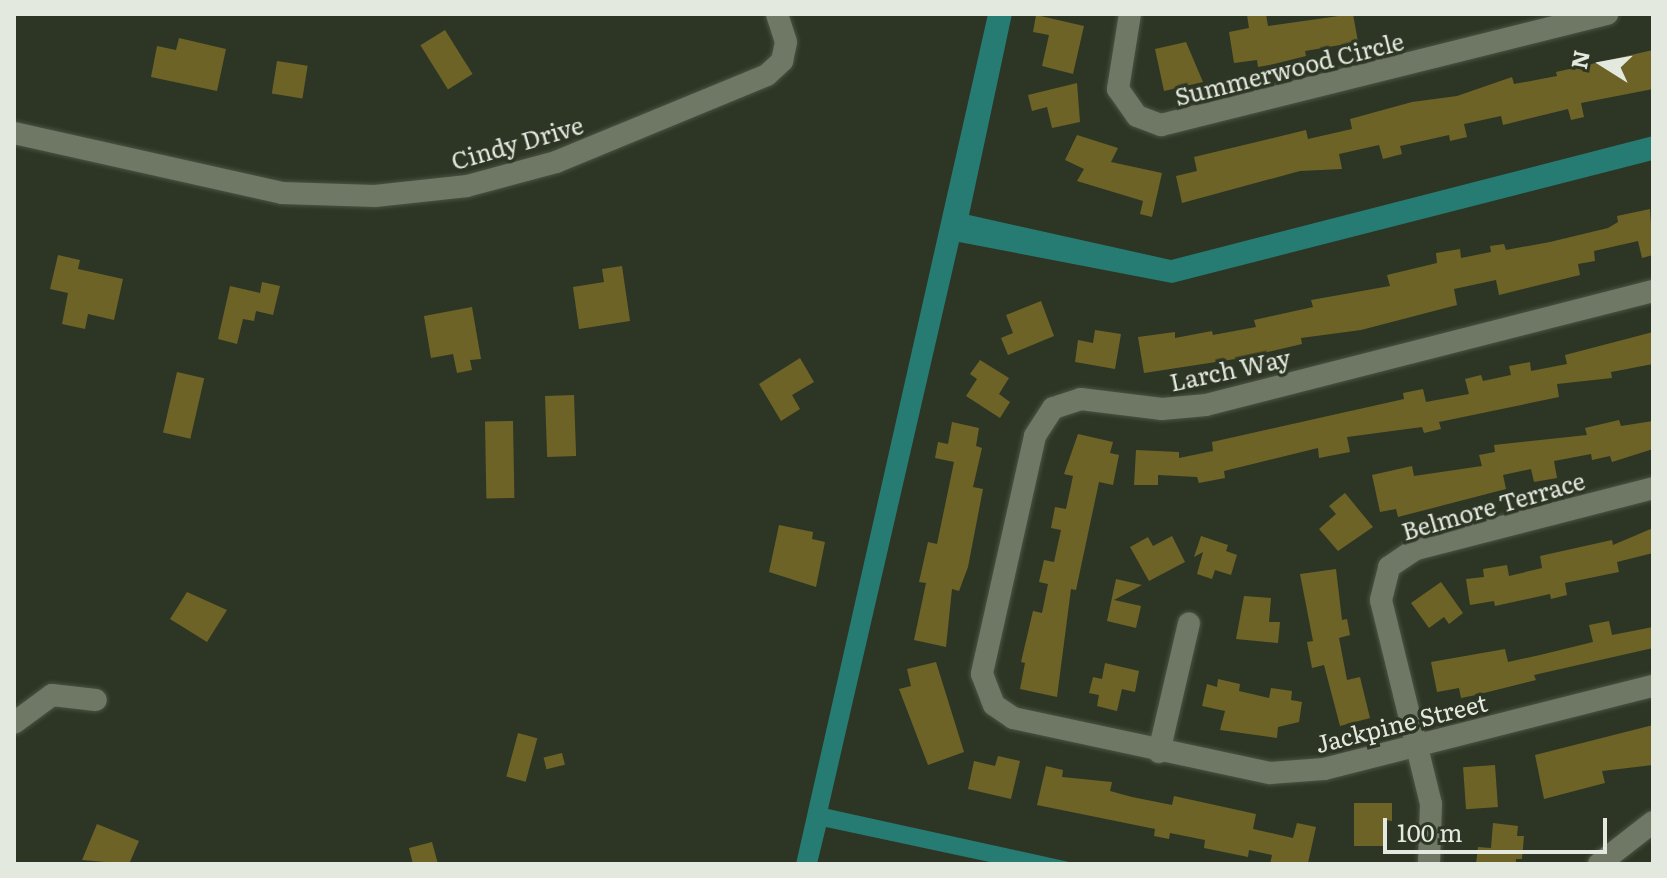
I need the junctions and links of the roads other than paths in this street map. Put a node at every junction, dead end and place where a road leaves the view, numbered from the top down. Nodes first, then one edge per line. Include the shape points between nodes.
1 (777, 14) edge
2 (1130, 14) edge
3 (1605, 14) edge
4 (14, 133) edge
5 (1653, 291) edge
6 (1653, 488) edge
7 (1189, 623) dead end
8 (1653, 686) edge
9 (96, 700) dead end
10 (14, 723) edge
11 (1417, 746) junction
12 (1159, 752) junction
13 (1653, 822) edge
14 (1429, 864) edge
15 (1599, 864) edge

1 - 4 street, Cindy Drive via 786,42 782,61 767,75 556,162 421,193 282,193
2 - 3 street, Summerwood Circle via 1118,89 1137,116 1161,125
5 - 12 street, Larch Way via 1206,405 1151,409 1081,399 1063,403 1045,416 1035,436 1011,542 984,663 984,686 994,705 1013,718
6 - 11 street, Belmore Terrace via 1416,549 1389,567 1381,600
7 - 12 street
8 - 11 street, Jackpine Street
9 - 10 street via 52,695
11 - 12 street, Jackpine Street via 1292,772 1248,771
11 - 14 street, Belmore Terrace via 1431,804
13 - 15 street

